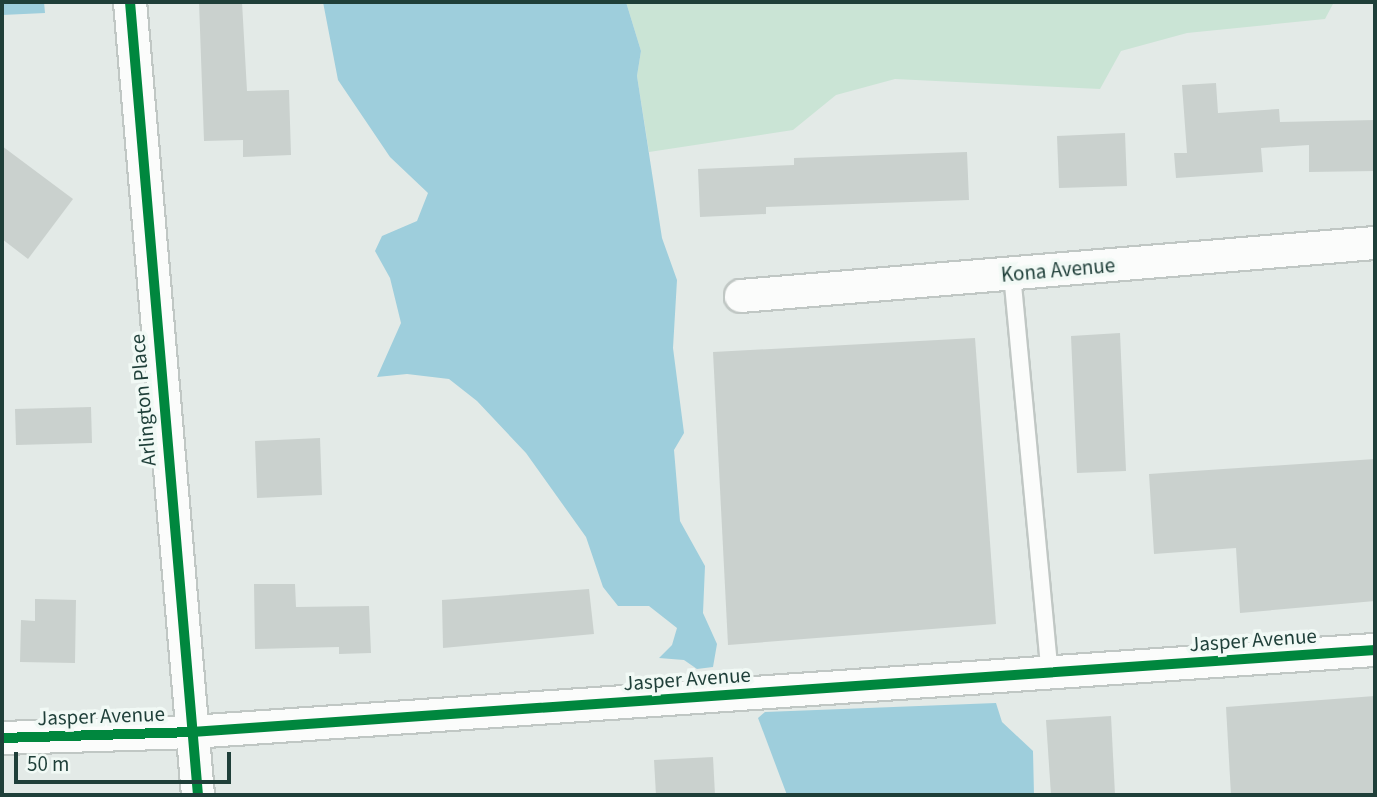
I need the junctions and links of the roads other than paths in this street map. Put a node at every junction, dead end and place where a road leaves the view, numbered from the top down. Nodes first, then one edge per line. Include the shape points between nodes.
1 (130, 2) edge
2 (1375, 243) edge
3 (1012, 274) junction
4 (741, 296) dead end
5 (1375, 650) edge
6 (1050, 673) junction
7 (192, 732) junction
8 (2, 738) edge
9 (198, 795) edge

1 - 7 street, Arlington Place
2 - 3 street, Kona Avenue
3 - 4 street, Kona Avenue
3 - 6 lane
5 - 6 street, Jasper Avenue
6 - 7 street, Jasper Avenue
7 - 8 street, Jasper Avenue
7 - 9 street, Arlington Place

